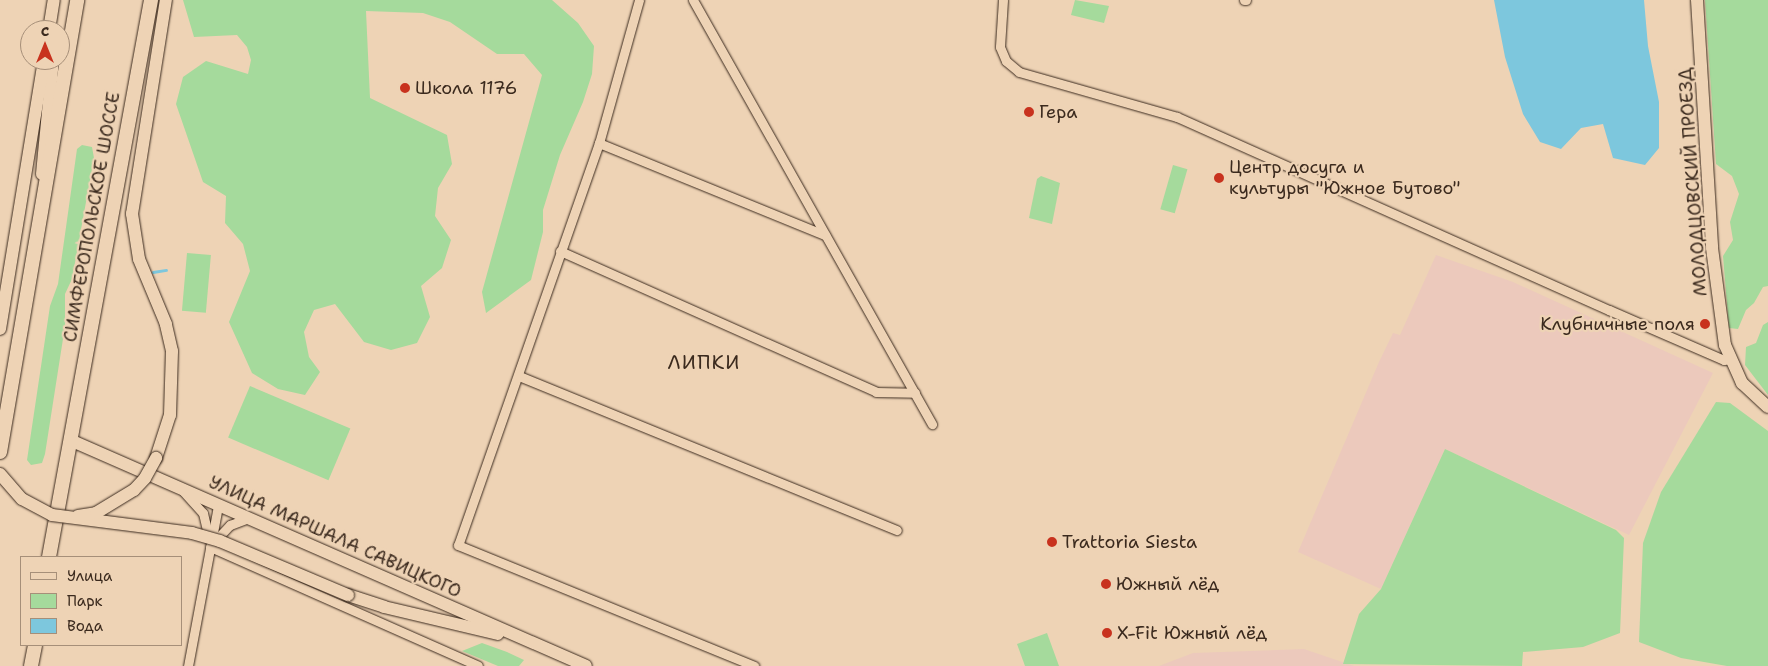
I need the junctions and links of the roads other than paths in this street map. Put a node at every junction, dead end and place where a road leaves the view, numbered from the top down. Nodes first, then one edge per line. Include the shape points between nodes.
1 (54, 0) edge
2 (61, 0) edge
3 (77, 0) edge
4 (151, 0) edge
5 (166, 0) edge
6 (639, 0) edge
7 (693, 0) edge
8 (1003, 0) edge
9 (1697, 0) edge
10 (51, 20) edge
11 (58, 20) edge
12 (42, 70) edge
13 (52, 70) edge
14 (599, 143) junction
15 (36, 230) junction
16 (825, 235) junction
17 (560, 251) junction
18 (0, 329) edge
19 (1730, 359) junction
20 (519, 376) junction
21 (915, 393) junction
22 (1768, 408) edge
23 (932, 424) dead end
24 (70, 440) junction
25 (0, 452) edge
26 (0, 474) edge
27 (180, 488) junction
28 (218, 504) junction
29 (63, 517) junction
30 (248, 518) junction
31 (898, 530) dead end
32 (210, 547) junction
33 (50, 556) edge
34 (526, 640) junction
35 (35, 646) edge
36 (31, 666) edge
37 (188, 666) edge
38 (478, 666) edge
39 (586, 666) edge
40 (754, 666) edge

1 - 10 street
2 - 11 street
3 - 15 main road
4 - 24 main road, СИМФЕРОПОЛЬСКОЕ ШОССЕ
5 - 29 street, bridge via 133,193 134,235 139,259 166,324 172,352 170,415 156,458 146,478 134,490 96,513
6 - 14 street
7 - 16 street
8 - 19 street via 1000,47 1006,61 1019,72 1177,117 1724,360
9 - 19 street, МОЛОДЦОВСКИЙ ПРОЕЗД via 1712,248
12 - 18 street
13 - 15 street
14 - 16 street
14 - 17 street
15 - 25 main road
16 - 21 street
17 - 20 street
17 - 21 street via 876,392
19 - 22 street, МОЛОДЦОВСКИЙ ПРОЕЗД via 1742,383
20 - 31 street
20 - 40 street via 458,546
21 - 23 street
24 - 27 street, УЛИЦА МАРШАЛА САВИЦКОГО
24 - 33 main road, СИМФЕРОПОЛЬСКОЕ ШОССЕ
26 - 29 street, bridge via 22,499 39,510
27 - 28 street, УЛИЦА МАРШАЛА САВИЦКОГО
27 - 32 street via 203,514
28 - 30 street, УЛИЦА МАРШАЛА САВИЦКОГО
28 - 32 street
29 - 34 street, bridge via 192,533 220,541 384,608
30 - 32 street via 230,525
30 - 34 street, УЛИЦА МАРШАЛА САВИЦКОГО
32 - 37 street
32 - 38 street
34 - 39 street, УЛИЦА МАРШАЛА САВИЦКОГО
35 - 36 main road

